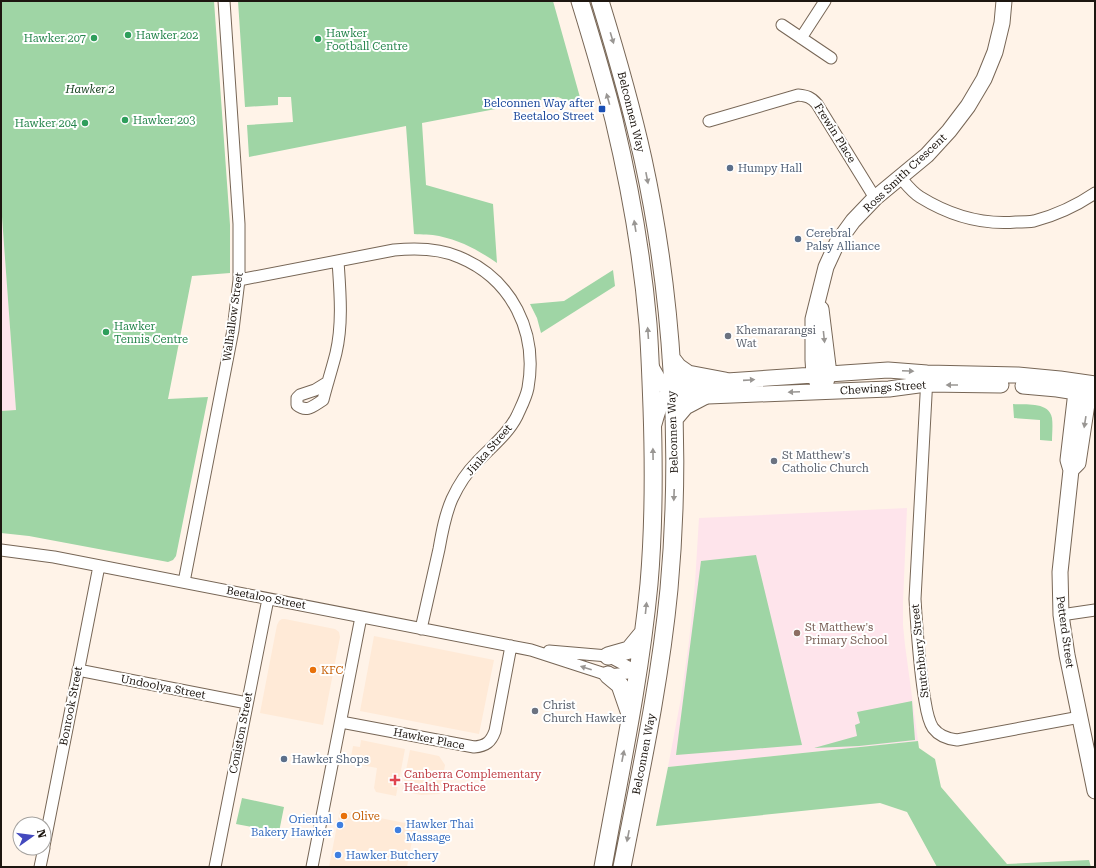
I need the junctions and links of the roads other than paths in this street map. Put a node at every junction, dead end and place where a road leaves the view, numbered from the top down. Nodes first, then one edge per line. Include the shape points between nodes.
1 (224, 1) edge
2 (580, 1) edge
3 (600, 1) edge
4 (825, 1) edge
5 (1004, 1) edge
6 (782, 25) dead end
7 (801, 38) junction
8 (831, 58) dead end
9 (618, 61) junction
10 (599, 66) junction
11 (709, 121) dead end
12 (900, 177) junction
13 (1095, 193) edge
14 (875, 198) junction
15 (338, 261) junction
16 (239, 280) junction
17 (671, 358) junction
18 (650, 365) junction
19 (822, 375) junction
20 (926, 378) junction
21 (725, 381) junction
22 (328, 382) dead end
23 (1087, 388) edge
24 (672, 390) junction
25 (821, 391) junction
26 (704, 396) junction
27 (674, 419) junction
28 (653, 428) junction
29 (1, 550) edge
30 (99, 566) junction
31 (184, 582) junction
32 (268, 599) junction
33 (1095, 610) edge
34 (1061, 615) junction
35 (361, 617) junction
36 (421, 629) junction
37 (644, 632) junction
38 (664, 640) junction
39 (511, 646) junction
40 (531, 650) junction
41 (608, 656) junction
42 (78, 670) junction
43 (638, 672) junction
44 (608, 675) junction
45 (247, 703) junction
46 (653, 708) junction
47 (631, 716) junction
48 (1080, 717) junction
49 (341, 722) junction
50 (1095, 791) edge
51 (50, 816) edge
52 (42, 856) edge
53 (40, 867) edge
54 (215, 867) edge
55 (312, 867) edge
56 (602, 867) edge
57 (622, 867) edge

1 - 16 street, Walhallow Street via 239,224
2 - 10 main road, Belconnen Way
3 -> 9 main road, Belconnen Way
4 - 7 street
5 - 12 street, Ross Smith Crescent via 995,52 984,80 949,131 927,155
6 - 7 street
7 - 8 street
9 - 10 main road
9 -> 17 main road, Belconnen Way via 632,110 653,212
18 -> 10 main road, Belconnen Way via 642,271 628,184
11 - 14 street, Frewin Place via 798,95 808,96 817,104
12 - 13 street via 918,196 942,209 965,218 992,222 1032,221 1083,202
12 - 14 street, Ross Smith Crescent
14 - 19 street, Ross Smith Crescent via 837,243 826,267 819,298
15 - 16 street, Jinka Street
15 - 22 street via 340,320 336,352
15 - 36 street, Jinka Street via 405,249 449,253 477,266 493,278 519,312 525,326 531,369 525,399 503,436 476,463 452,499 445,518
16 - 31 street, Walhallow Street via 233,330
17 - 21 main road via 688,374
17 - 24 main road, Belconnen Way
18 - 24 street, Chewings Street via 658,379
18 - 28 main road, Belconnen Way
19 -> 20 street, Chewings Street via 888,370
21 -> 19 street, Chewings Street
19 - 25 street
20 - 23 street, Chewings Street via 1018,380
20 - 25 street, Chewings Street via 888,388
20 - 48 street, Stutchbury Street via 915,599 916,631 928,719 943,737 957,740
21 - 24 street, Chewings Street via 682,384
23 - 34 street, Petterd Street via 1068,460 1071,470 1060,572
24 - 26 street, Chewings Street via 683,397
24 - 27 main road, Belconnen Way
24 - 28 street via 659,407
25 -> 26 street, Chewings Street
26 - 27 main road via 685,406
27 -> 38 main road, Belconnen Way via 673,534
37 -> 28 main road, Belconnen Way via 652,533
29 - 30 street, Beetaloo Street
30 - 31 street, Beetaloo Street
30 - 42 street, Bonrook Street
31 - 32 street, Beetaloo Street
32 - 35 street, Beetaloo Street
32 - 45 street, Coniston Street
33 - 34 street
34 - 48 street, Petterd Street
35 - 36 street, Beetaloo Street
35 - 49 street
36 - 39 street, Beetaloo Street
37 - 41 main road via 629,650
37 - 43 main road, Belconnen Way
38 - 43 main road via 650,665
38 - 46 main road, Belconnen Way
39 - 40 street, Beetaloo Street
39 - 49 street, Hawker Place via 495,731 492,739 480,747
40 - 41 street, Beetaloo Street
44 -> 40 street, Beetaloo Street
41 - 43 street, Beetaloo Street
42 - 45 street, Undoolya Street
42 - 51 street, Bonrook Street
43 - 44 street, Beetaloo Street
43 - 46 main road via 649,685
43 - 47 main road, Belconnen Way
44 - 47 main road via 620,685
45 - 54 street, Coniston Street
46 -> 57 main road, Belconnen Way
56 -> 47 main road, Belconnen Way
48 - 50 street, Petterd Street
49 - 55 street
52 - 53 street, Bonrook Street

